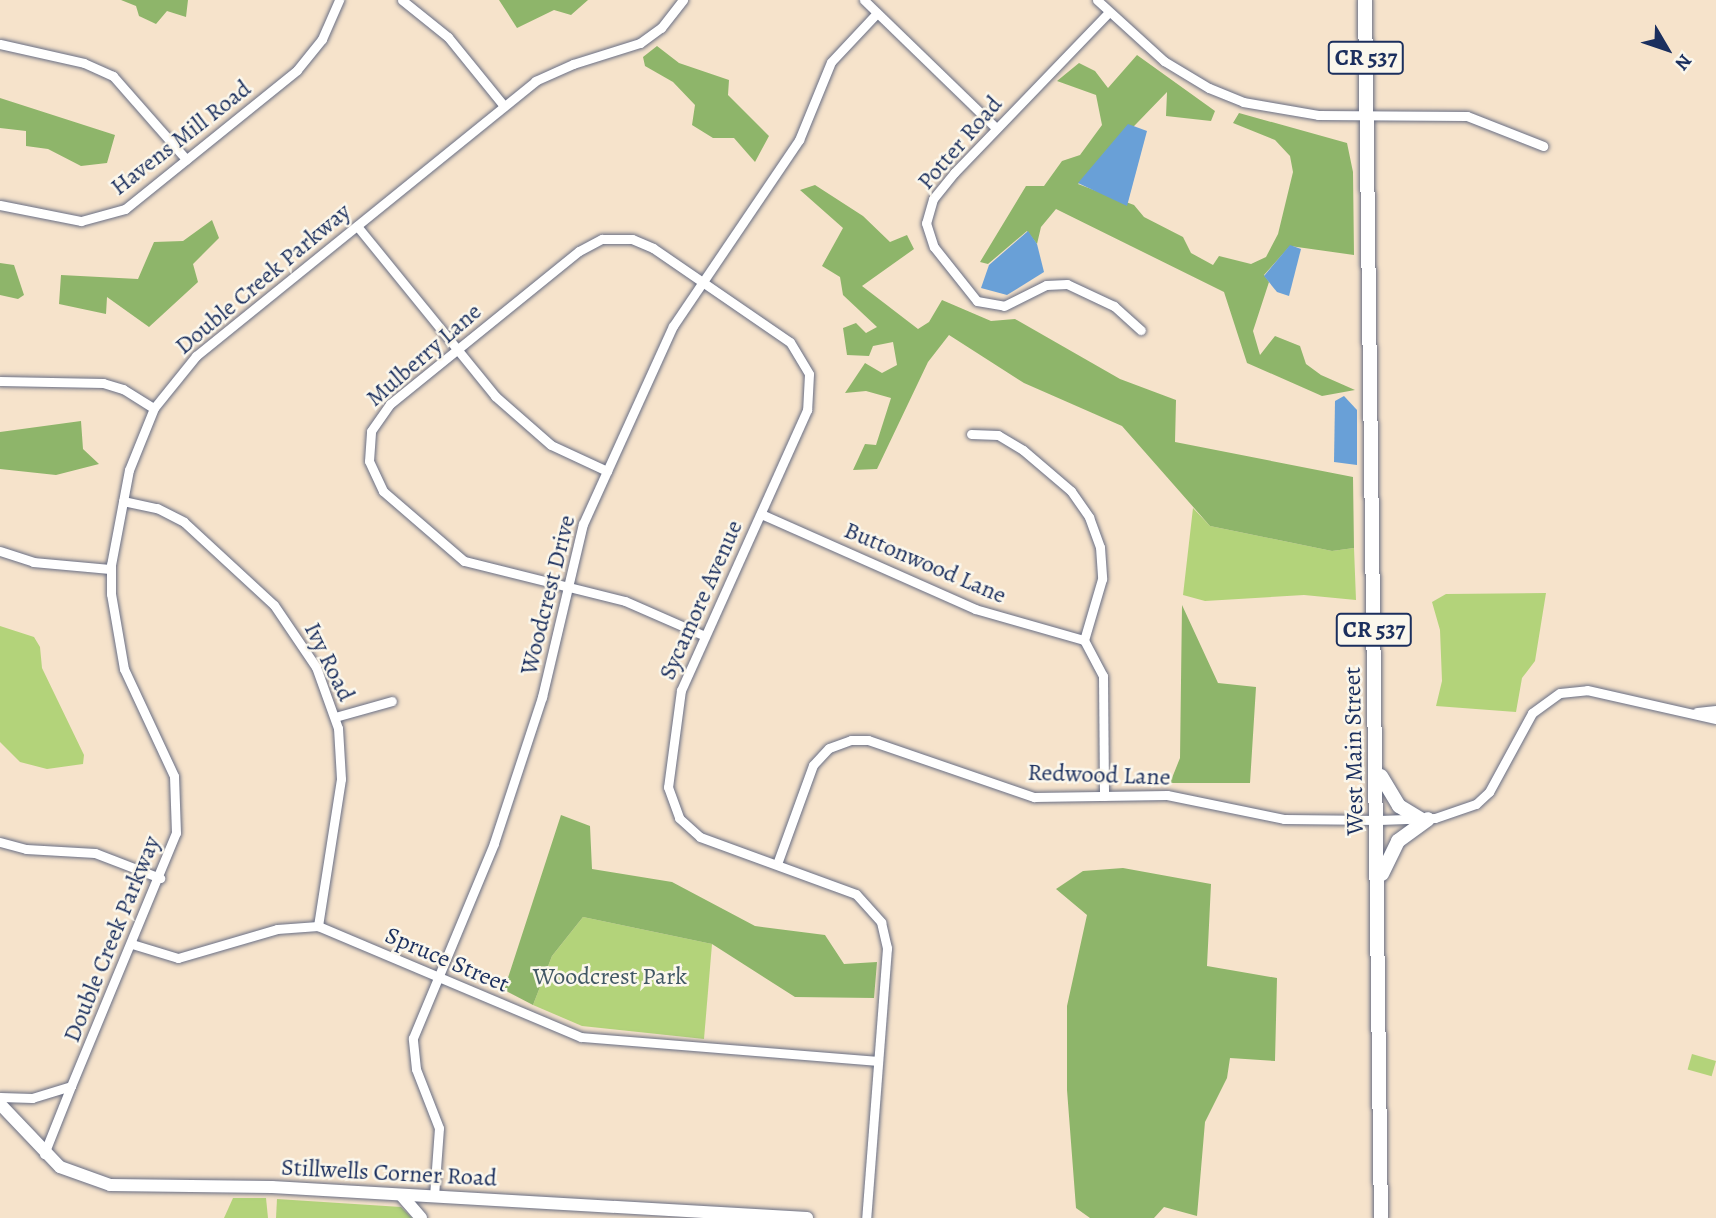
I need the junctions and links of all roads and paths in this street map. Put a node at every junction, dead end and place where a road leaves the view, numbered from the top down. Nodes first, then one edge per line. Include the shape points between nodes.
1 (339, 0) edge
2 (402, 0) edge
3 (683, 0) edge
4 (864, 0) edge
5 (1097, 0) edge
6 (1365, 0) edge
7 (1109, 12) junction
8 (877, 13) junction
9 (0, 44) edge
10 (504, 107) junction
11 (1366, 116) junction
12 (996, 128) junction
13 (1543, 146) dead end
14 (186, 159) junction
15 (0, 205) edge
16 (357, 226) junction
17 (611, 238) joint
18 (703, 283) junction
19 (1141, 330) dead end
20 (457, 350) junction
21 (0, 381) edge
22 (154, 408) junction
23 (971, 434) dead end
24 (607, 471) junction
25 (123, 501) junction
26 (761, 514) junction
27 (0, 551) edge
28 (110, 569) junction
29 (568, 587) junction
30 (705, 636) junction
31 (1084, 640) junction
32 (392, 701) dead end
33 (1716, 710) edge
34 (1697, 712) junction
35 (335, 716) junction
36 (1716, 719) edge
37 (1377, 769) junction
38 (1104, 796) junction
39 (1424, 819) junction
40 (1379, 820) junction
41 (0, 842) edge
42 (776, 864) junction
43 (160, 878) junction
44 (1379, 882) junction
45 (318, 926) junction
46 (132, 944) junction
47 (438, 977) junction
48 (877, 1061) junction
49 (71, 1086) junction
50 (0, 1097) edge
51 (0, 1104) edge
52 (44, 1154) junction
53 (402, 1196) junction
54 (435, 1196) junction
55 (738, 1216) edge
56 (423, 1218) edge
57 (807, 1218) edge
58 (866, 1218) edge
59 (1381, 1218) edge

1 - 14 street, Havens Mill Road via 307,60
2 - 10 street via 447,37
3 - 10 street, Double Creek Parkway via 661,28 640,43 553,71
4 - 8 street
5 - 7 street
6 - 11 main road, CR 537
7 - 11 street via 1164,61 1209,88 1291,113
7 - 12 street, Potter Road
8 - 12 street
8 - 18 street, Woodcrest Drive via 831,62 799,140
9 - 14 street via 84,63 113,75
10 - 16 street, Double Creek Parkway
11 - 13 street via 1467,117
11 - 37 main road, West Main Street / CR 537
12 - 19 street, Potter Road via 937,193 927,215 930,241 963,288 977,301 1003,306 1046,285 1067,284 1114,306
14 - 15 street, Havens Mill Road via 125,209 99,219 69,220
16 - 20 street
16 - 22 street, Double Creek Parkway via 196,356
17 - 18 street, Sycamore Avenue via 646,244
17 - 20 street, Mulberry Lane via 579,251
18 - 24 street, Woodcrest Drive via 669,333
18 - 26 street, Sycamore Avenue via 790,342 809,374 807,410
20 - 24 street via 495,396 544,441
20 - 29 street, Mulberry Lane via 380,414 368,447 374,477 387,495 464,561
21 - 22 street via 103,383
22 - 25 street, Double Creek Parkway via 133,456
23 - 31 street via 998,435 1023,450 1071,491 1089,517 1100,547 1102,579
24 - 29 street, Woodcrest Drive via 583,524
25 - 28 street, Double Creek Parkway
25 - 35 street, Ivy Road via 174,514 266,596 303,643
26 - 30 street, Sycamore Avenue
26 - 31 street, Buttonwood Lane via 975,609
27 - 28 street via 33,562
28 - 43 street, Double Creek Parkway via 112,611 124,669 177,790 176,833
29 - 30 street, Mulberry Lane via 625,601
29 - 47 street, Woodcrest Drive via 542,697 494,843
30 - 42 street, Sycamore Avenue via 680,695 668,775 671,803 686,826 700,837
31 - 38 street via 1103,676
32 - 35 street
33 - 34 street
34 - 36 street
34 - 39 street, Redwood Lane via 1587,690 1560,692 1532,713 1483,799 1456,814
35 - 45 street, Ivy Road via 339,807
37 - 39 main road via 1399,806
37 - 40 main road, West Main Street / CR 537
38 - 40 street, Redwood Lane via 1167,795 1284,819
38 - 42 street, Redwood Lane via 1025,795 868,740 846,741 829,748 813,765
39 - 40 street, Redwood Lane
39 - 44 main road via 1398,841
40 - 44 main road, West Main Street / CR 537
41 - 43 street via 26,849 94,853
42 - 48 street, Sycamore Avenue via 856,894 881,922 887,948
43 - 46 street, Double Creek Parkway
44 - 59 main road, West Main Street / CR 537
45 - 46 street, Spruce Street via 277,929 178,958
45 - 47 street, Spruce Street
46 - 49 street, Double Creek Parkway
47 - 48 street, Spruce Street via 581,1037
47 - 54 street, Woodcrest Drive via 412,1045 416,1069 439,1128
48 - 58 street, Sycamore Avenue
49 - 50 street via 32,1098
49 - 52 street, Double Creek Parkway
51 - 52 street, Stillwells Corner Road
52 - 53 street, Stillwells Corner Road via 75,1176 110,1185 272,1187
53 - 54 street, Stillwells Corner Road
53 - 56 street
54 - 55 street, Stillwells Corner Road
54 - 56 street
55 - 57 street, Stillwells Corner Road

